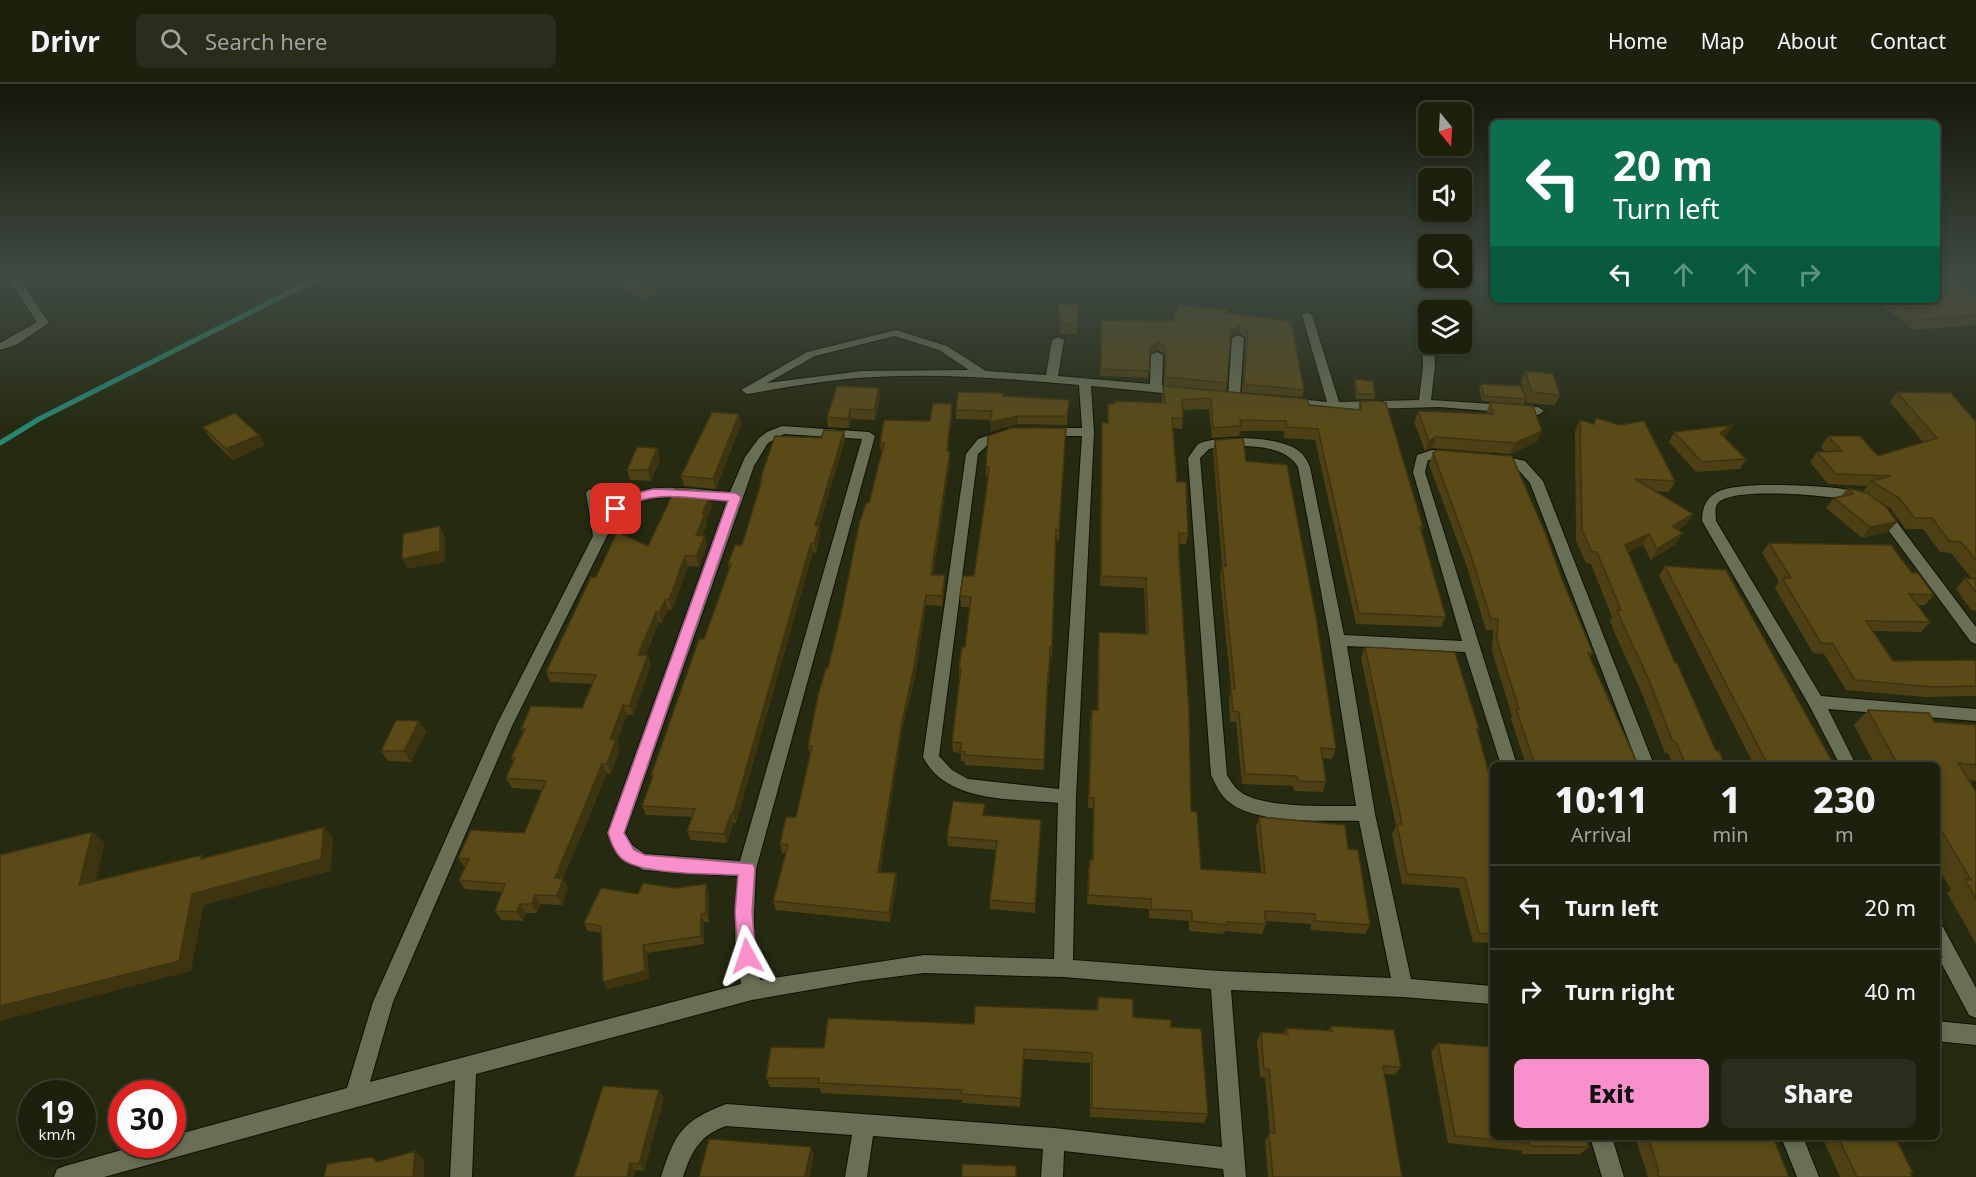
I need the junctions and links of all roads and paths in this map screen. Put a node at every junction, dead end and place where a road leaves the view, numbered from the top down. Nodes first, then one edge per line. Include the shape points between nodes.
1 (35, 328) edge
2 (1311, 328) edge
3 (1238, 338) dead end
4 (1058, 340) dead end
5 (0, 347) edge
6 (1428, 354) edge
7 (1157, 355) dead end
8 (986, 376) junction
9 (1051, 380) junction
10 (1085, 382) junction
11 (1156, 389) junction
12 (1201, 393) edge
13 (1234, 396) edge
14 (1279, 400) edge
15 (1425, 403) junction
16 (1334, 406) junction
17 (1538, 411) dead end
18 (1088, 432) junction
19 (1463, 456) edge
20 (1484, 457) edge
21 (593, 493) dead end
22 (735, 497) junction
23 (600, 536) junction
24 (1976, 638) edge
25 (1338, 640) junction
26 (1471, 647) junction
27 (1816, 702) junction
28 (1976, 715) edge
29 (1508, 762) edge
30 (1645, 762) edge
31 (1846, 762) edge
32 (1067, 797) junction
33 (1366, 814) junction
34 (747, 869) junction
35 (1940, 940) edge
36 (1062, 968) junction
37 (1220, 980) junction
38 (1403, 988) junction
39 (752, 991) junction
40 (1490, 995) edge
41 (1976, 1008) edge
42 (1940, 1030) edge
43 (1976, 1035) edge
44 (466, 1069) junction
45 (355, 1096) junction
46 (864, 1124) junction
47 (1054, 1139) junction
48 (1602, 1140) edge
49 (1793, 1140) edge
50 (1234, 1168) edge
51 (65, 1177) edge
52 (461, 1177) edge
53 (672, 1177) edge
54 (856, 1177) edge
55 (1052, 1177) edge
56 (1613, 1177) edge
57 (1808, 1177) edge

1 - 5 street
2 - 16 street
3 - 13 street
4 - 9 street
6 - 15 street
7 - 11 street
8 - 8 street via 878,373 747,390 811,354 896,333 943,348
8 - 9 street
9 - 10 street
10 - 11 street
10 - 18 street
11 - 12 street
14 - 16 street
15 - 16 street
15 - 17 street
18 - 32 street
18 - 32 street via 995,435 983,440 972,454 931,757 939,770 966,786
19 - 26 street via 1432,454 1422,458 1419,472
20 - 30 street via 1520,464 1536,481
21 - 23 street
22 - 23 street via 653,493 637,496 616,509
22 - 34 street via 616,833 628,855 643,862
22 - 34 street via 757,446 771,434 782,430 868,436
23 - 45 street via 505,724 383,1002
24 - 27 street via 1884,513 1864,498 1836,492 1748,489 1714,498 1708,509 1709,521
25 - 26 street
25 - 33 street
25 - 33 street via 1304,467 1299,458 1275,447 1219,442 1198,450 1194,458 1219,775 1238,799 1255,807
26 - 29 street
27 - 28 street
27 - 31 street
32 - 36 street
33 - 38 street
34 - 39 street via 744,939
35 - 41 street
36 - 37 street
36 - 39 street via 924,964
37 - 38 street
37 - 50 street
38 - 40 street
39 - 44 street
42 - 43 street
44 - 45 street
44 - 52 street
45 - 51 street
46 - 47 street
46 - 53 street via 726,1115 705,1122 689,1135
46 - 54 street
47 - 50 street
47 - 55 street
48 - 56 street
49 - 57 street

